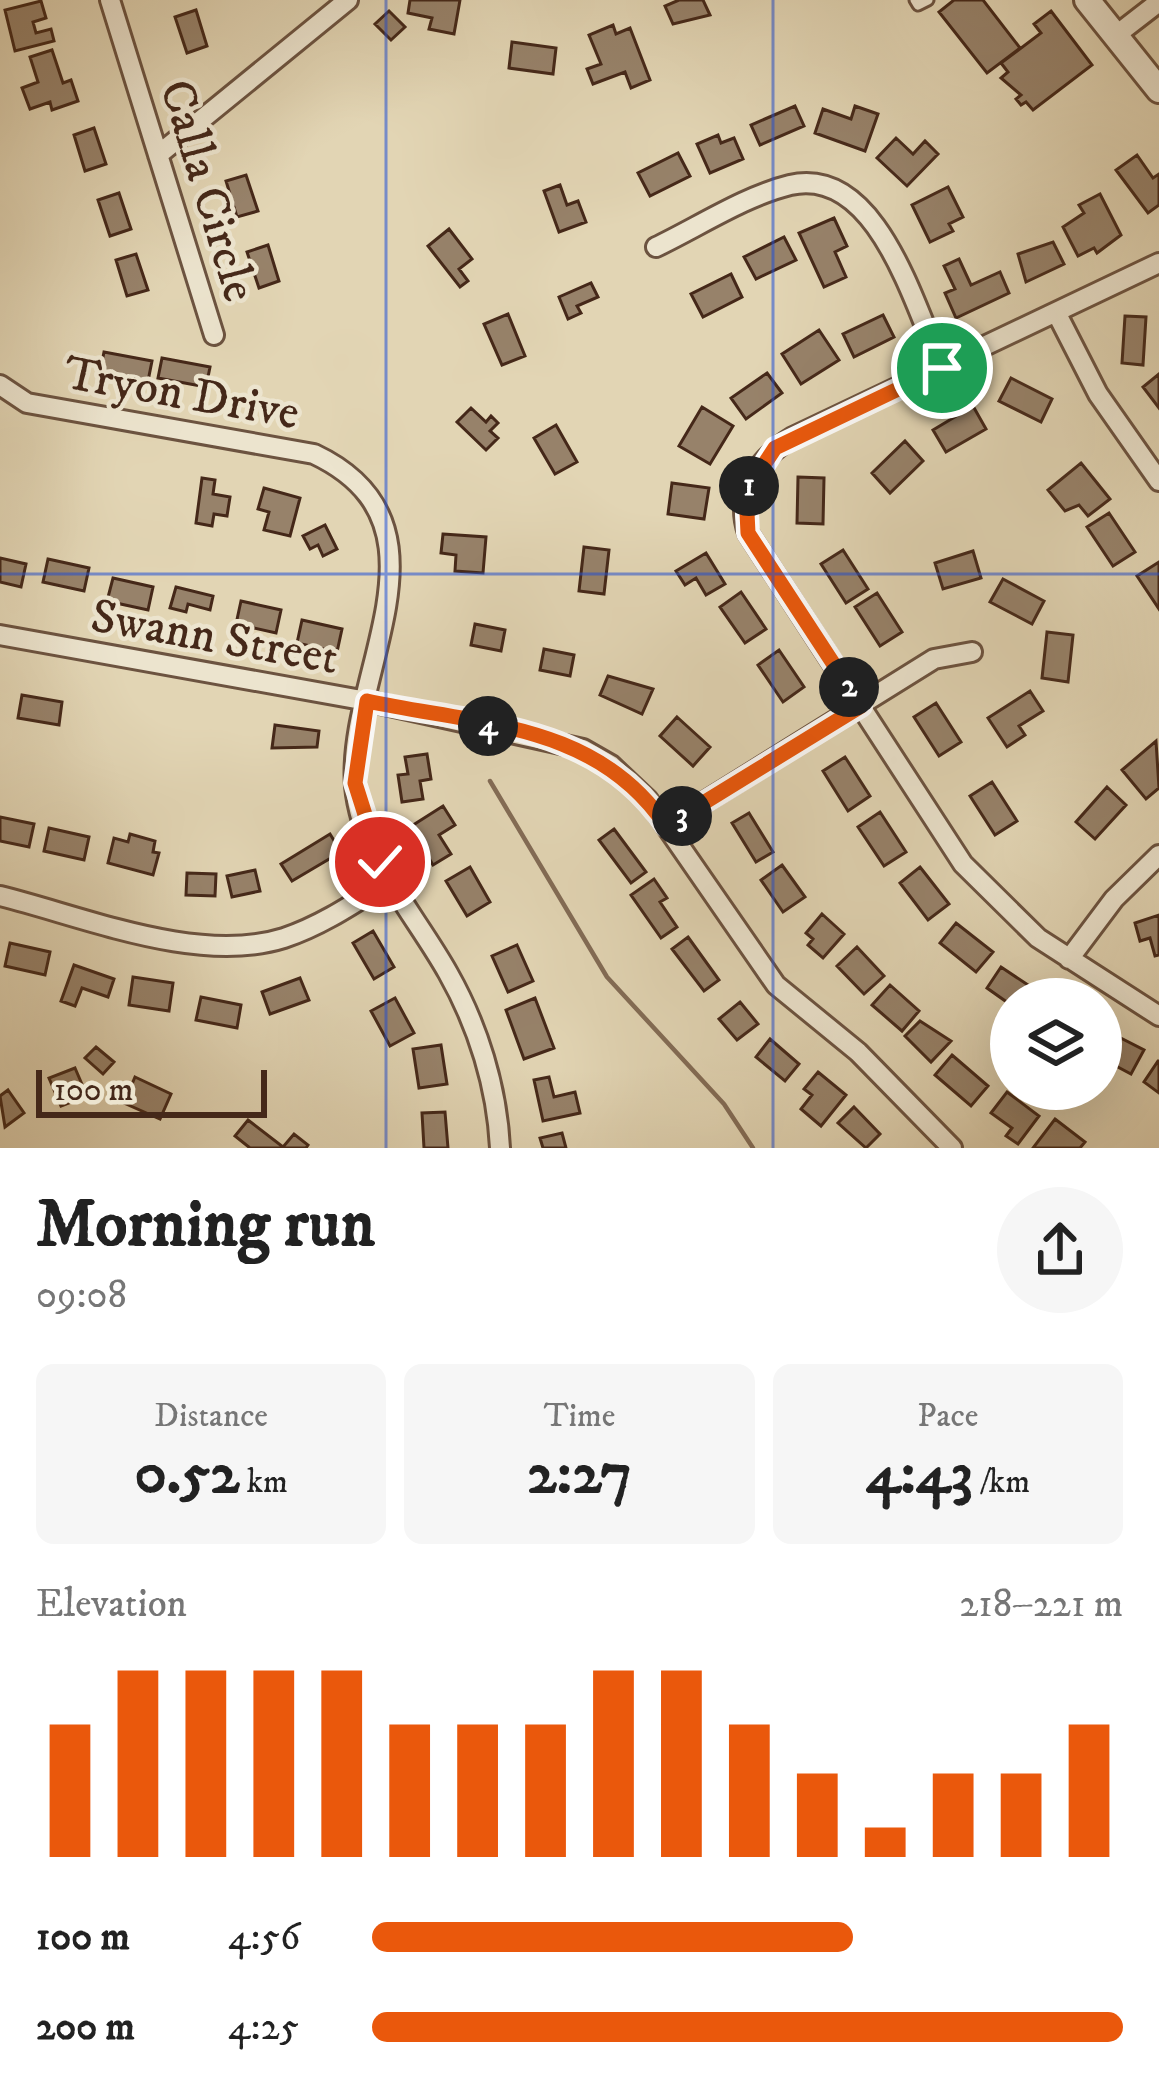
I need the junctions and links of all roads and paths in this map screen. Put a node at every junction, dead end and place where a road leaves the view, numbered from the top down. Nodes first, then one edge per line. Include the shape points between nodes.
1 (110, 0) edge
2 (348, 0) edge
3 (915, 0) edge
4 (928, 0) edge
5 (1087, 0) edge
6 (1159, 2) edge
7 (1115, 36) junction
8 (1159, 90) edge
9 (158, 155) junction
10 (656, 248) dead end
11 (1159, 262) edge
12 (1057, 314) junction
13 (214, 335) dead end
14 (942, 368) junction
15 (0, 385) edge
16 (1159, 481) edge
17 (0, 634) edge
18 (972, 652) dead end
19 (367, 701) junction
20 (861, 706) junction
21 (666, 826) junction
22 (1159, 855) edge
23 (391, 880) junction
24 (0, 896) edge
25 (1069, 958) junction
26 (1159, 1016) edge
27 (500, 1148) edge
28 (952, 1148) edge

1 - 9 street, Calla Circle
2 - 9 street
3 - 4 lane
5 - 7 street
6 - 7 street
7 - 8 street
9 - 13 street, Calla Circle
10 - 14 street via 782,188 813,183 844,191 874,222
11 - 12 street
12 - 14 street
12 - 16 street via 1098,394
14 - 20 street via 775,448 746,492 748,533
15 - 19 street, Tryon Drive via 27,403 314,454 350,476 376,509 390,549
17 - 19 street, Swann Street
18 - 20 street via 934,659
19 - 21 street, Swann Street via 583,749 628,778
19 - 23 street, Tryon Drive via 355,762 358,804
20 - 21 street
20 - 25 street via 963,864 1013,918
21 - 28 street, Swann Street via 776,985 858,1052
22 - 25 street
23 - 24 street via 312,927 230,948
23 - 27 street, Tryon Drive via 467,1012 491,1083
25 - 26 street

